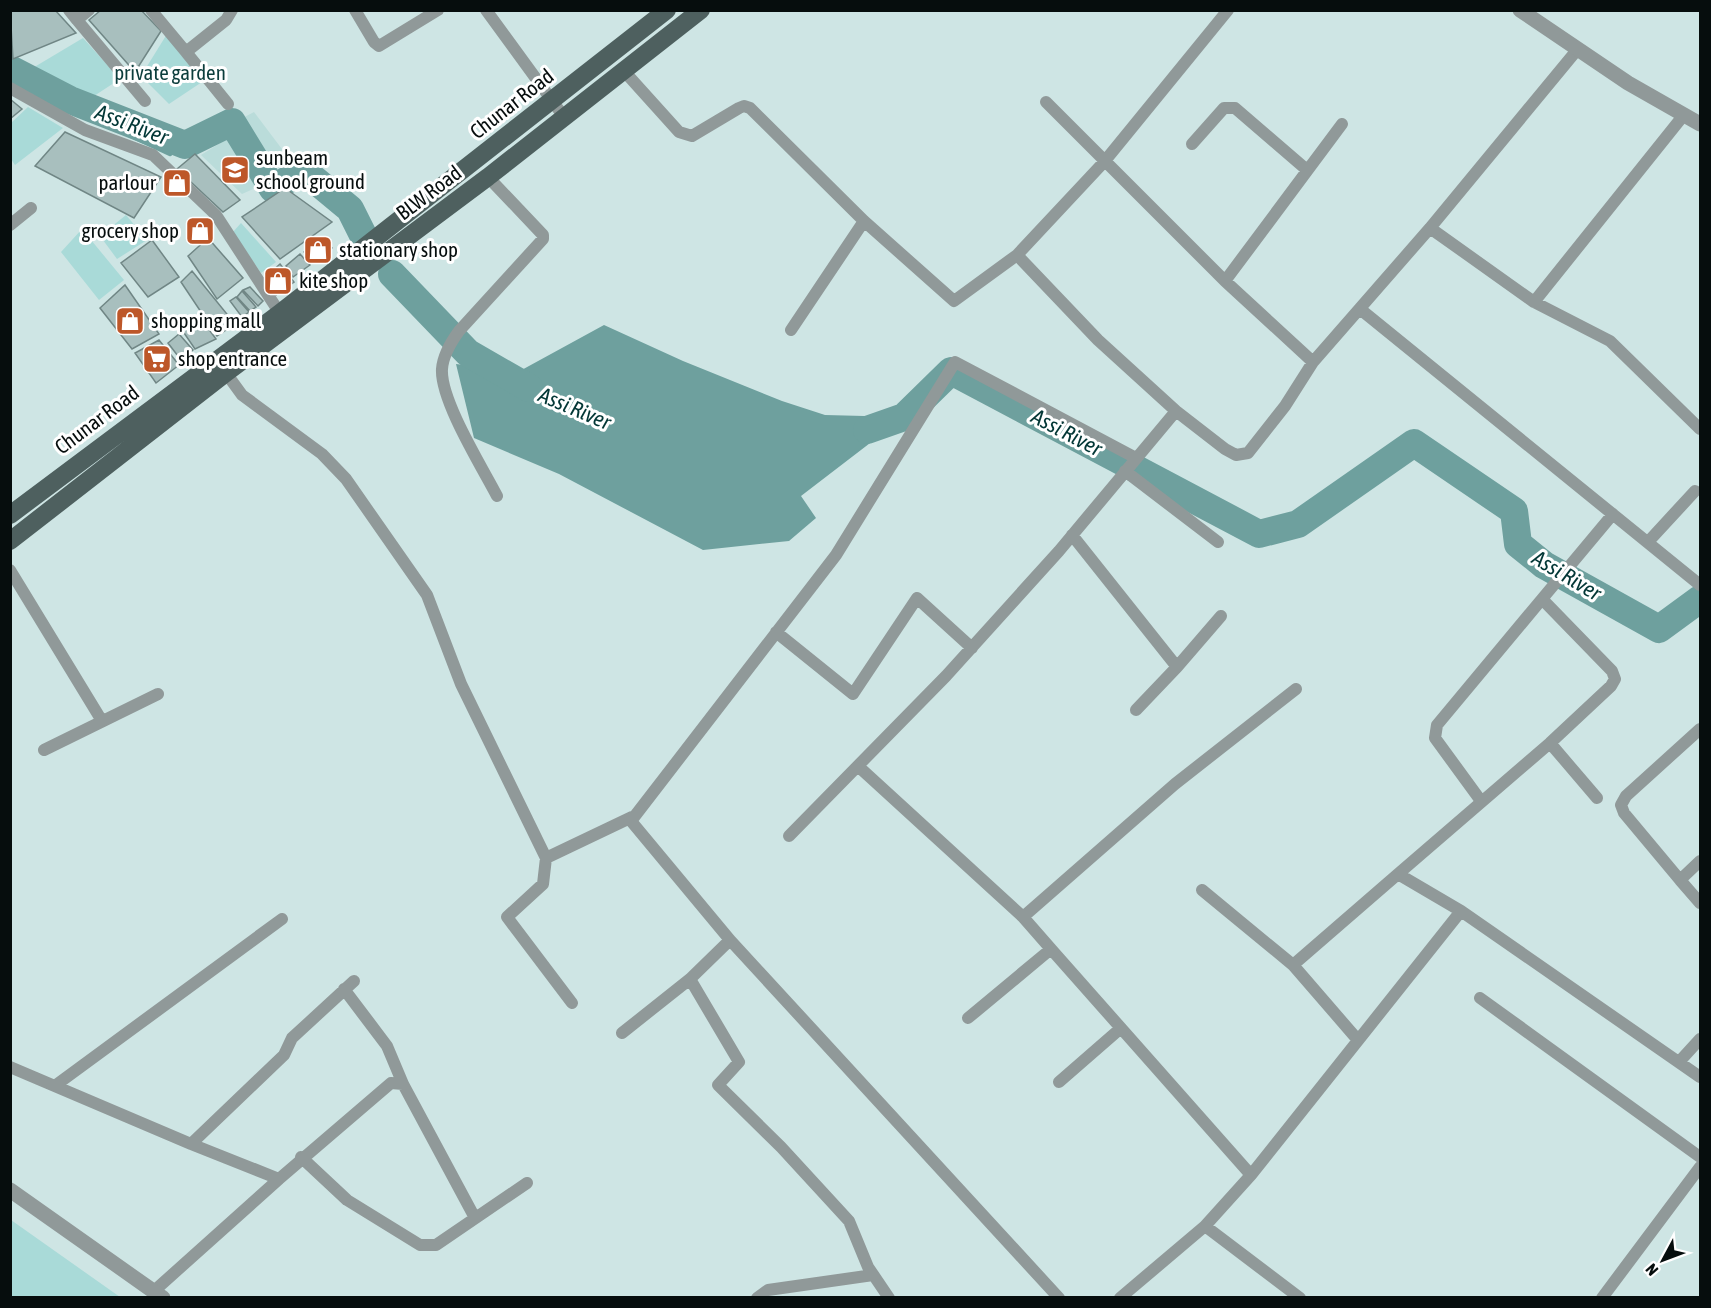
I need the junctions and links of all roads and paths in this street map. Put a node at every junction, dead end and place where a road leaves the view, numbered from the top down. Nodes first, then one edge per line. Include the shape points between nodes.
1 (89, 10) edge
2 (151, 10) edge
3 (232, 10) edge
4 (355, 10) edge
5 (438, 10) edge
6 (486, 10) edge
7 (701, 10) edge
8 (1228, 10) edge
9 (665, 11) edge
10 (1523, 11) edge
11 (73, 15) edge
12 (680, 27) junction
13 (1578, 50) junction
14 (186, 52) junction
15 (624, 72) junction
16 (10, 88) edge
17 (145, 100) dead end
18 (551, 102) junction
19 (1046, 102) dead end
20 (228, 104) dead end
21 (1683, 116) junction
22 (564, 117) junction
23 (1342, 124) dead end
24 (1701, 124) edge
25 (1192, 144) dead end
26 (1104, 162) junction
27 (1307, 170) junction
28 (488, 177) junction
29 (32, 208) dead end
30 (864, 221) junction
31 (10, 225) edge
32 (1430, 228) junction
33 (382, 234) junction
34 (393, 249) junction
35 (1017, 255) junction
36 (1225, 281) junction
37 (1534, 302) junction
38 (1360, 309) junction
39 (284, 320) junction
40 (791, 330) dead end
41 (1313, 362) junction
42 (226, 373) junction
43 (1176, 411) junction
44 (1701, 429) edge
45 (1136, 458) junction
46 (80, 461) junction
47 (1125, 471) junction
48 (91, 477) junction
49 (1695, 491) dead end
50 (497, 496) dead end
51 (1613, 514) junction
52 (10, 515) edge
53 (1072, 536) junction
54 (10, 541) edge
55 (1218, 542) dead end
56 (1647, 542) junction
57 (10, 570) edge
58 (1701, 585) edge
59 (1542, 599) junction
60 (1221, 616) dead end
61 (776, 632) junction
62 (972, 648) junction
63 (1178, 667) junction
64 (1296, 689) dead end
65 (158, 694) dead end
66 (1136, 710) dead end
67 (102, 721) junction
68 (1701, 729) edge
69 (1550, 743) junction
70 (44, 750) dead end
71 (859, 767) junction
72 (1597, 798) dead end
73 (1481, 801) junction
74 (632, 817) junction
75 (789, 836) dead end
76 (546, 858) junction
77 (1701, 861) edge
78 (1398, 874) junction
79 (1680, 880) junction
80 (1202, 890) dead end
81 (1701, 903) edge
82 (1461, 911) junction
83 (1023, 917) junction
84 (282, 920) dead end
85 (730, 940) junction
86 (1051, 949) junction
87 (1293, 966) junction
88 (690, 979) junction
89 (354, 981) dead end
90 (344, 989) junction
91 (1480, 998) dead end
92 (572, 1004) dead end
93 (968, 1018) dead end
94 (1121, 1028) junction
95 (622, 1033) dead end
96 (1357, 1039) junction
97 (1701, 1039) edge
98 (1679, 1062) junction
99 (10, 1067) edge
100 (1701, 1077) edge
101 (1059, 1082) dead end
102 (403, 1084) junction
103 (56, 1085) junction
104 (191, 1144) junction
105 (1701, 1156) edge
106 (301, 1157) junction
107 (1701, 1167) edge
108 (1251, 1175) junction
109 (279, 1179) junction
110 (527, 1183) dead end
111 (10, 1190) edge
112 (475, 1218) junction
113 (1205, 1226) junction
114 (873, 1275) junction
115 (158, 1294) edge
116 (757, 1298) edge
117 (889, 1298) edge
118 (1059, 1298) edge
119 (1120, 1298) edge
120 (1300, 1298) edge
121 (1602, 1298) edge

1 - 11 street
2 - 14 street
3 - 14 street via 226,20
4 - 5 street via 379,46
6 - 18 street
7 - 12 main road, BLW Road
8 - 26 street
9 - 12 street
9 - 18 main road, Chunar Road
10 - 13 street
11 - 17 street
12 - 15 main road, BLW Road
13 - 21 street
13 - 32 street
14 - 20 street
15 - 22 main road, BLW Road
15 - 30 street via 686,136 739,108 750,108
16 - 39 street via 86,130 153,155 216,215
18 - 22 street
18 - 33 main road, Chunar Road
19 - 26 street
21 - 24 street
21 - 37 street
22 - 28 main road, BLW Road
23 - 27 street
25 - 27 street via 1224,108 1235,108
26 - 35 street
26 - 36 street
27 - 36 street
28 - 34 main road, BLW Road
28 - 50 street via 542,231 543,239 459,331 442,369 460,426
29 - 31 street
30 - 35 street via 954,301
30 - 40 street
32 - 37 street
32 - 38 street
33 - 34 main road
33 - 39 main road, Chunar Road
34 - 39 main road, BLW Road
35 - 43 street via 1098,340
36 - 41 street
37 - 44 street via 1610,341
38 - 41 street
38 - 51 street
39 - 42 main road, BLW Road
39 - 46 main road, Chunar Road
41 - 43 street via 1248,453 1236,455 1225,449
42 - 48 main road, BLW Road
42 - 76 street via 242,395 322,454 346,480 427,595 461,684
43 - 45 street
45 - 47 street
45 - 61 street via 955,362 836,555
46 - 48 main road
46 - 52 main road, Chunar Road
47 - 53 street
47 - 55 street
48 - 54 main road, BLW Road
49 - 56 street
51 - 56 street
51 - 59 street
53 - 62 street
53 - 63 street
56 - 58 street
57 - 67 street
59 - 69 street via 1612,671 1615,679
59 - 73 street via 1434,731 1435,738
60 - 63 street
61 - 62 street via 853,694 917,598
61 - 74 street
62 - 71 street
63 - 66 street
64 - 83 street via 1175,784
65 - 67 street
67 - 70 street
68 - 79 street via 1626,796 1621,805
69 - 72 street
69 - 73 street
71 - 75 street
71 - 83 street
73 - 78 street
74 - 76 street
74 - 85 street via 632,824
76 - 92 street via 543,884 507,917
77 - 79 street
78 - 82 street
78 - 87 street
79 - 81 street
80 - 87 street
82 - 96 street
82 - 98 street
83 - 86 street
84 - 103 street
85 - 88 street
85 - 118 street
86 - 93 street
86 - 94 street
87 - 96 street
88 - 95 street
88 - 114 street via 740,1062 718,1085 781,1146 849,1221
89 - 90 street
90 - 102 street via 387,1046
90 - 104 street via 292,1038 284,1055
91 - 105 street
94 - 101 street
94 - 108 street
96 - 108 street
97 - 98 street
98 - 100 street
99 - 103 street
102 - 106 street via 391,1083
102 - 112 street
103 - 104 street
104 - 109 street
106 - 109 street
106 - 112 street via 347,1200 420,1245 436,1245
107 - 121 street
108 - 113 street
109 - 115 street
110 - 112 street
111 - 115 street
113 - 119 street
113 - 120 street
114 - 116 street via 768,1290
114 - 117 street

